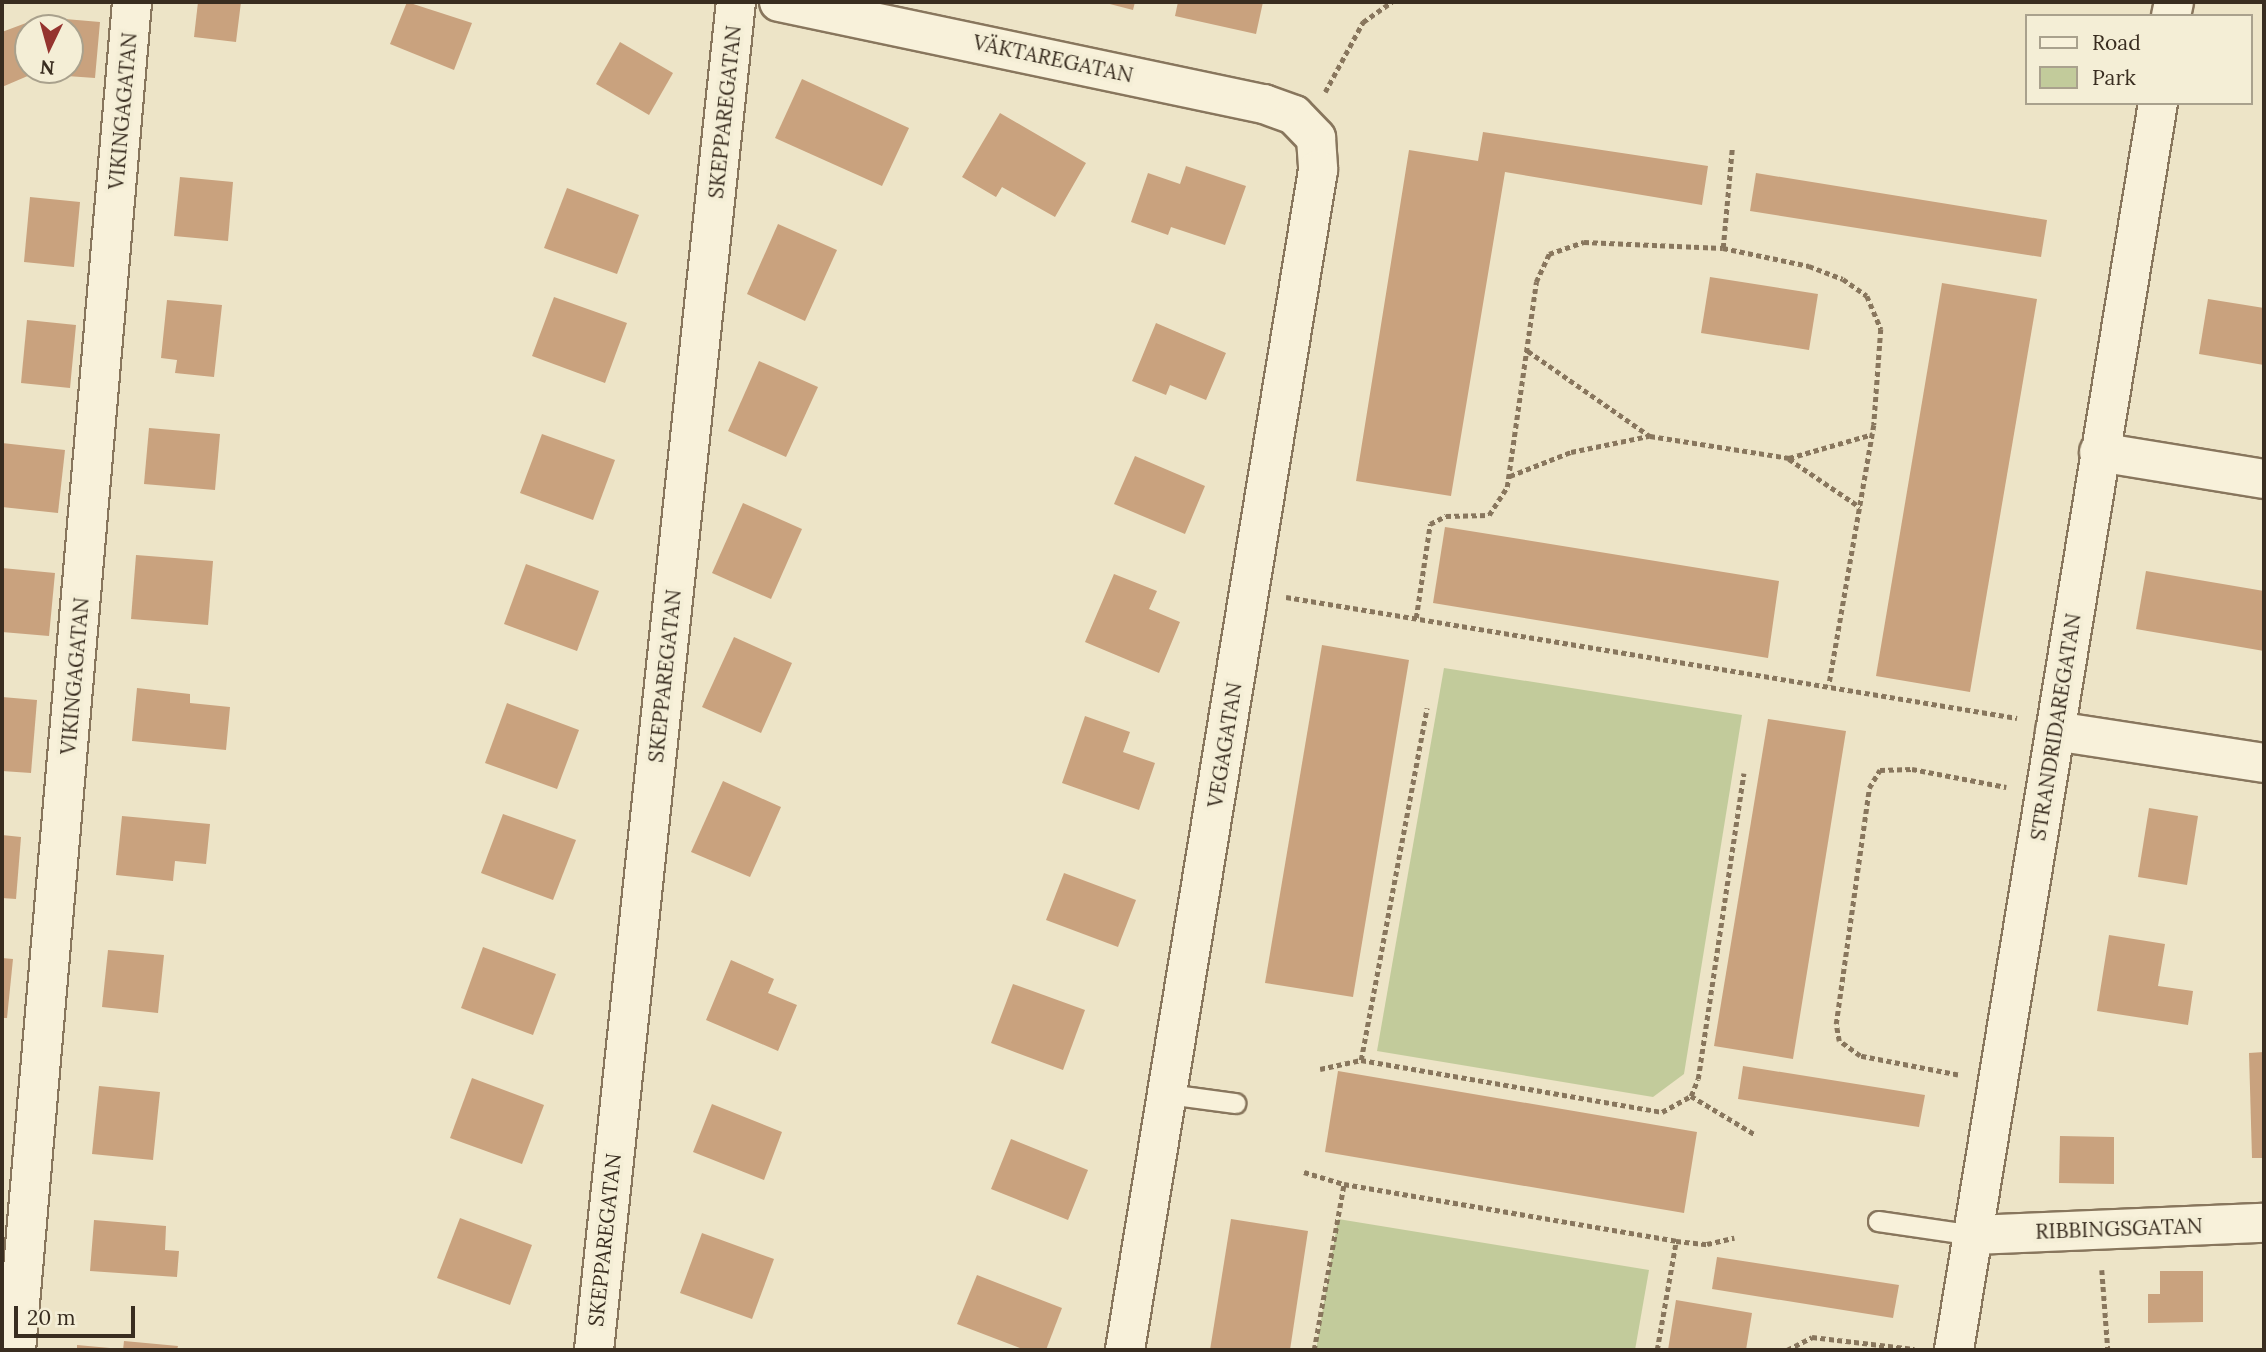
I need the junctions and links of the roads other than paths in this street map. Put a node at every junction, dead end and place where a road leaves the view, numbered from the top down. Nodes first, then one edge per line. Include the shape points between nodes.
1 (132, 2) edge
2 (736, 2) edge
3 (779, 2) edge
4 (2158, 105) edge
5 (1310, 132) joint
6 (2099, 452) junction
7 (2264, 480) edge
8 (2041, 726) junction
9 (2264, 763) edge
10 (1168, 1094) junction
11 (1235, 1103) dead end
12 (15, 1202) edge
13 (1878, 1221) dead end
14 (2264, 1223) edge
15 (1973, 1235) junction
16 (16, 1350) edge
17 (594, 1350) edge
18 (1125, 1350) edge
19 (1954, 1350) edge

1 - 12 street, VIKINGAGATAN
2 - 17 street, SKEPPAREGATAN
3 - 5 street, VÄKTAREGATAN via 1264,104 1294,115
4 - 6 street, STRANDRIDAREGATAN
5 - 10 street, VEGAGATAN via 1318,170
6 - 7 street
6 - 8 street, STRANDRIDAREGATAN
8 - 9 street
8 - 15 street, STRANDRIDAREGATAN
10 - 11 lane
10 - 18 street, VEGAGATAN
12 - 16 street, VIKINGAGATAN
13 - 15 lane
14 - 15 street, RIBBINGSGATAN
15 - 19 street, STRANDRIDAREGATAN

